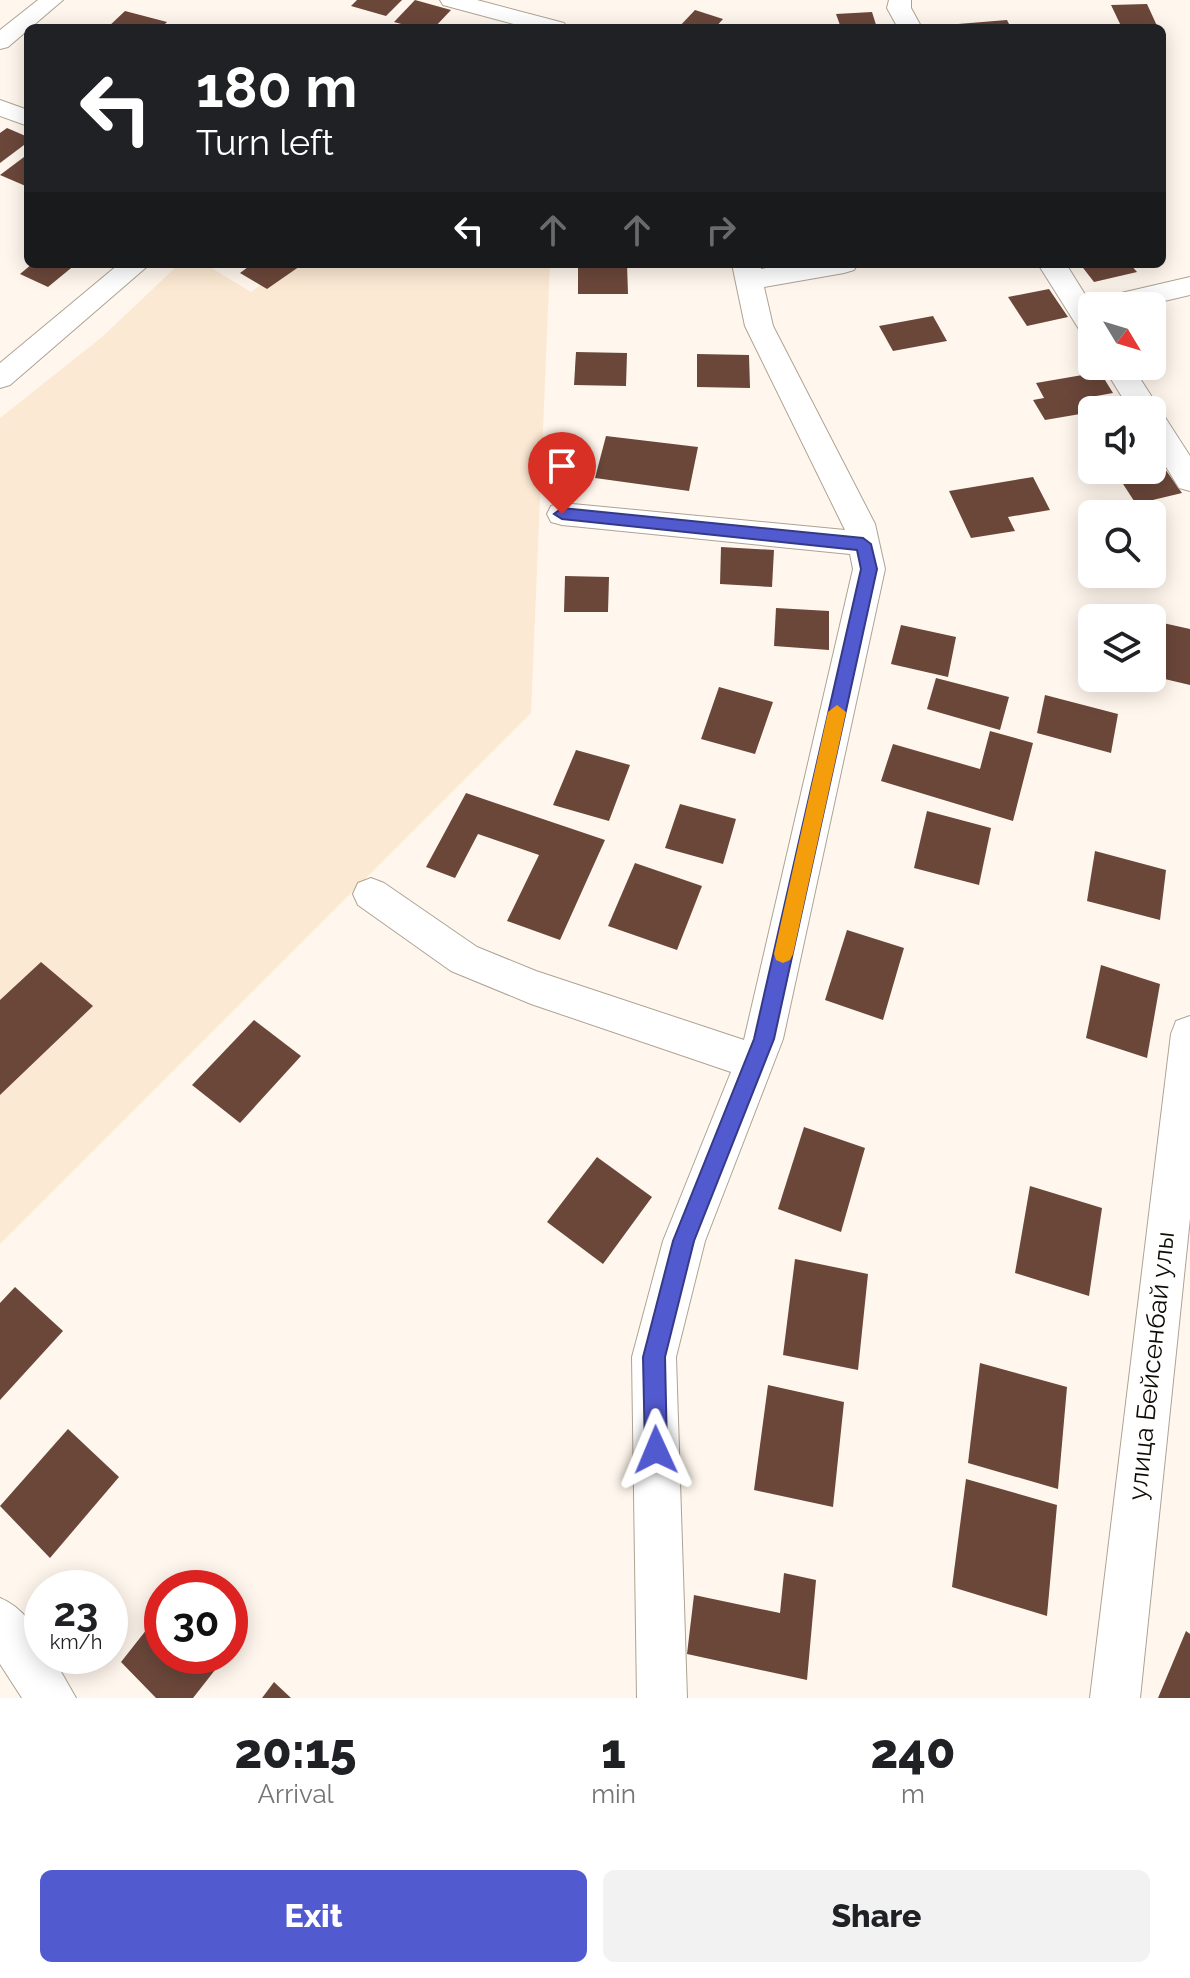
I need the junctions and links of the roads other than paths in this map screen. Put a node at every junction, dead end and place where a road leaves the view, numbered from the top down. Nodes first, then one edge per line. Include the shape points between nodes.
1 (52, 0) edge
2 (451, 0) edge
3 (900, 0) edge
4 (541, 24) edge
5 (908, 24) edge
6 (0, 42) edge
7 (0, 107) edge
8 (24, 117) edge
9 (131, 268) edge
10 (796, 268) edge
11 (1055, 268) edge
12 (749, 272) edge
13 (1190, 286) edge
14 (1166, 293) edge
15 (1078, 296) edge
16 (0, 378) edge
17 (1166, 442) edge
18 (1190, 480) edge
19 (562, 514) dead end
20 (863, 544) junction
21 (371, 894) dead end
22 (1190, 1034) edge
23 (755, 1062) junction
24 (0, 1622) edge
25 (51, 1698) edge
26 (662, 1698) edge
27 (1115, 1698) edge

1 - 6 street
2 - 4 street
3 - 5 street
7 - 8 street
9 - 16 street
10 - 12 street
11 - 15 street
12 - 20 street via 759,326 859,524
13 - 14 street
17 - 18 street
19 - 20 street
20 - 23 street via 869,569
21 - 23 street via 464,959 531,987
22 - 27 street, улица Бейсенбай улы
23 - 26 street via 684,1241 654,1357
24 - 25 street

